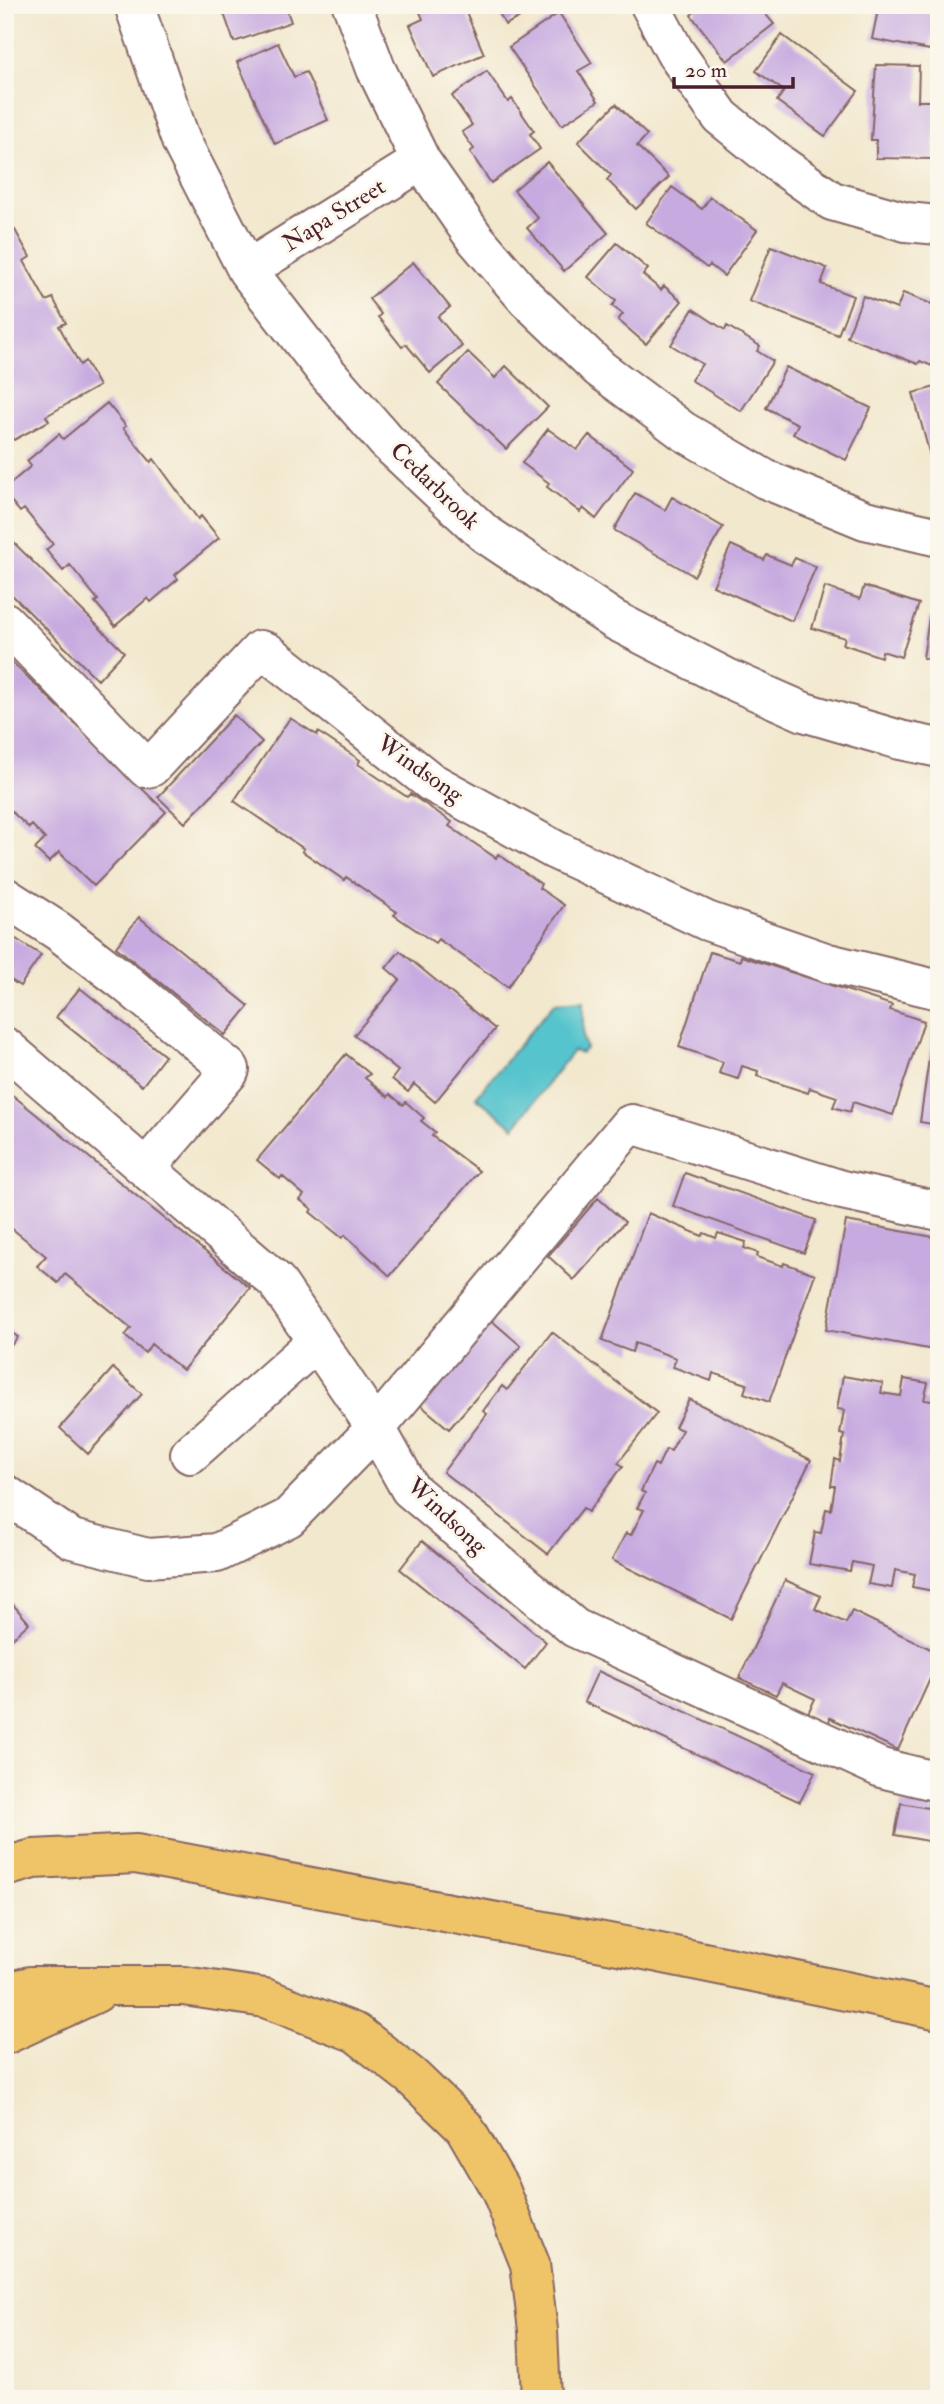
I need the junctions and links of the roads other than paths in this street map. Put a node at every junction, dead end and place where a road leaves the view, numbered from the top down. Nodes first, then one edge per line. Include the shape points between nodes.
1 (134, 5) edge
2 (352, 5) edge
3 (650, 5) edge
4 (421, 161) junction
5 (939, 225) edge
6 (247, 270) junction
7 (939, 537) edge
8 (5, 622) edge
9 (939, 748) edge
10 (5, 897) edge
11 (939, 990) edge
12 (5, 1047) edge
13 (146, 1168) junction
14 (939, 1211) edge
15 (317, 1342) junction
16 (376, 1428) junction
17 (190, 1454) dead end
18 (5, 1494) edge
19 (939, 1782) edge
20 (5, 1867) edge
21 (107, 1987) junction
22 (5, 1993) edge
23 (939, 2010) edge
24 (5, 2035) edge
25 (541, 2399) edge

1 - 6 street, Cedarbrook via 181,141
2 - 4 street via 376,69
3 - 5 street via 675,52 721,117 778,163 832,201 906,222
4 - 6 street, Napa Street
4 - 7 street via 474,237 526,298 600,369 683,431 765,479 865,520
6 - 9 street, Cedarbrook via 387,442 484,533 614,620 727,678 804,712
8 - 11 street, Windsong via 146,768 260,650 431,782 555,850 706,920 828,963
10 - 13 street via 58,930 230,1069
12 - 13 street, Windsong
13 - 15 street, Windsong via 276,1281
14 - 16 street via 842,1190 629,1125
15 - 16 street, Windsong
15 - 17 street
16 - 18 street via 288,1518 217,1552 148,1558 72,1539
16 - 19 street, Windsong via 410,1489 575,1628 881,1768
20 - 23 highway via 33,1859 136,1854
21 - 22 highway via 30,1986
21 - 24 highway
21 - 25 highway via 184,1986 265,1998 356,2033 411,2076 464,2127 500,2189 530,2264

